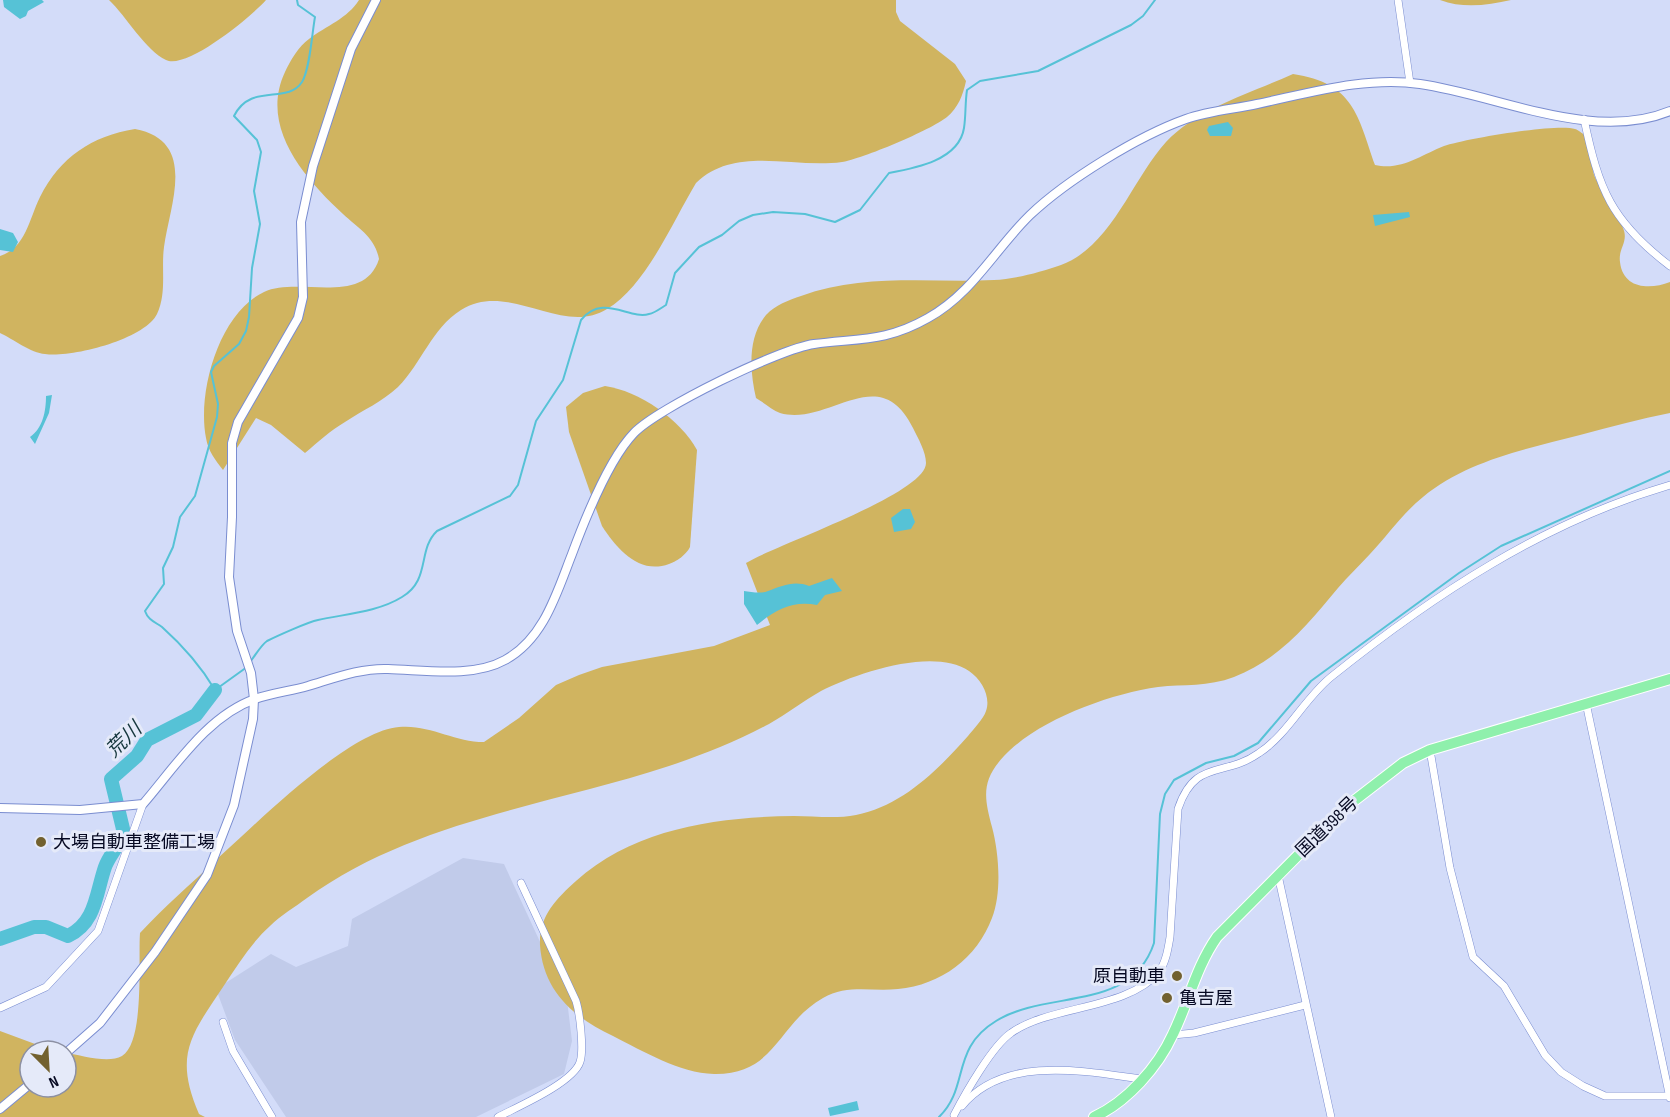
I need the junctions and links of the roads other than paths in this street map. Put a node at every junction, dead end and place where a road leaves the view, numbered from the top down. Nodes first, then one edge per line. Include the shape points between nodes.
1 (376, 0) edge
2 (1398, 0) edge
3 (1410, 83) junction
4 (1670, 111) edge
5 (1584, 119) junction
6 (1670, 266) edge
7 (1670, 484) edge
8 (1670, 679) edge
9 (254, 699) junction
10 (1586, 703) junction
11 (1430, 750) junction
12 (143, 804) junction
13 (0, 808) edge
14 (1278, 876) junction
15 (521, 883) dead end
16 (1305, 1005) junction
17 (0, 1008) edge
18 (223, 1022) dead end
19 (1173, 1035) junction
20 (78, 1042) edge
21 (1141, 1079) junction
22 (18, 1094) edge
23 (1670, 1096) edge
24 (0, 1109) edge
25 (953, 1116) edge
26 (272, 1117) edge
27 (498, 1117) edge
28 (1094, 1117) edge
29 (1331, 1117) edge

1 - 9 street via 351,49 313,166 302,222 303,297 298,318 238,422 232,443 229,577 237,631 250,670
2 - 3 street
3 - 5 street
3 - 9 street via 1370,81 1187,119 1129,146 1057,194 1030,215 954,302 924,321 888,337 783,352 638,428 620,450 580,531 561,588 546,616 527,644 506,660 482,669 371,669
4 - 5 street via 1650,119 1618,122
5 - 6 street via 1593,162 1614,212
7 - 25 street via 1530,540 1488,564 1329,679 1259,754 1195,778 1178,809 1170,937 1159,972 1141,986 1116,997 1043,1018 1012,1032 994,1050
8 - 10 highway, 国道398号
9 - 12 street via 230,711 202,734
9 - 20 street via 234,805 207,875 155,952 100,1023
10 - 11 highway, 国道398号
10 - 23 street
11 - 14 highway, 国道398号 via 1374,783
11 - 23 street via 1450,868 1473,957 1504,986 1545,1055 1561,1072 1605,1096
12 - 13 street
12 - 17 street via 98,931 46,987
14 - 16 street
14 - 19 highway, 国道398号 via 1217,936 1203,956
15 - 27 street via 576,1001 580,1062 566,1079
16 - 19 street
16 - 29 street
18 - 26 street via 233,1051
19 - 21 highway, 国道398号 via 1155,1065
21 - 25 street via 1043,1070 1012,1076 984,1085
21 - 28 highway, 国道398号
22 - 24 street

